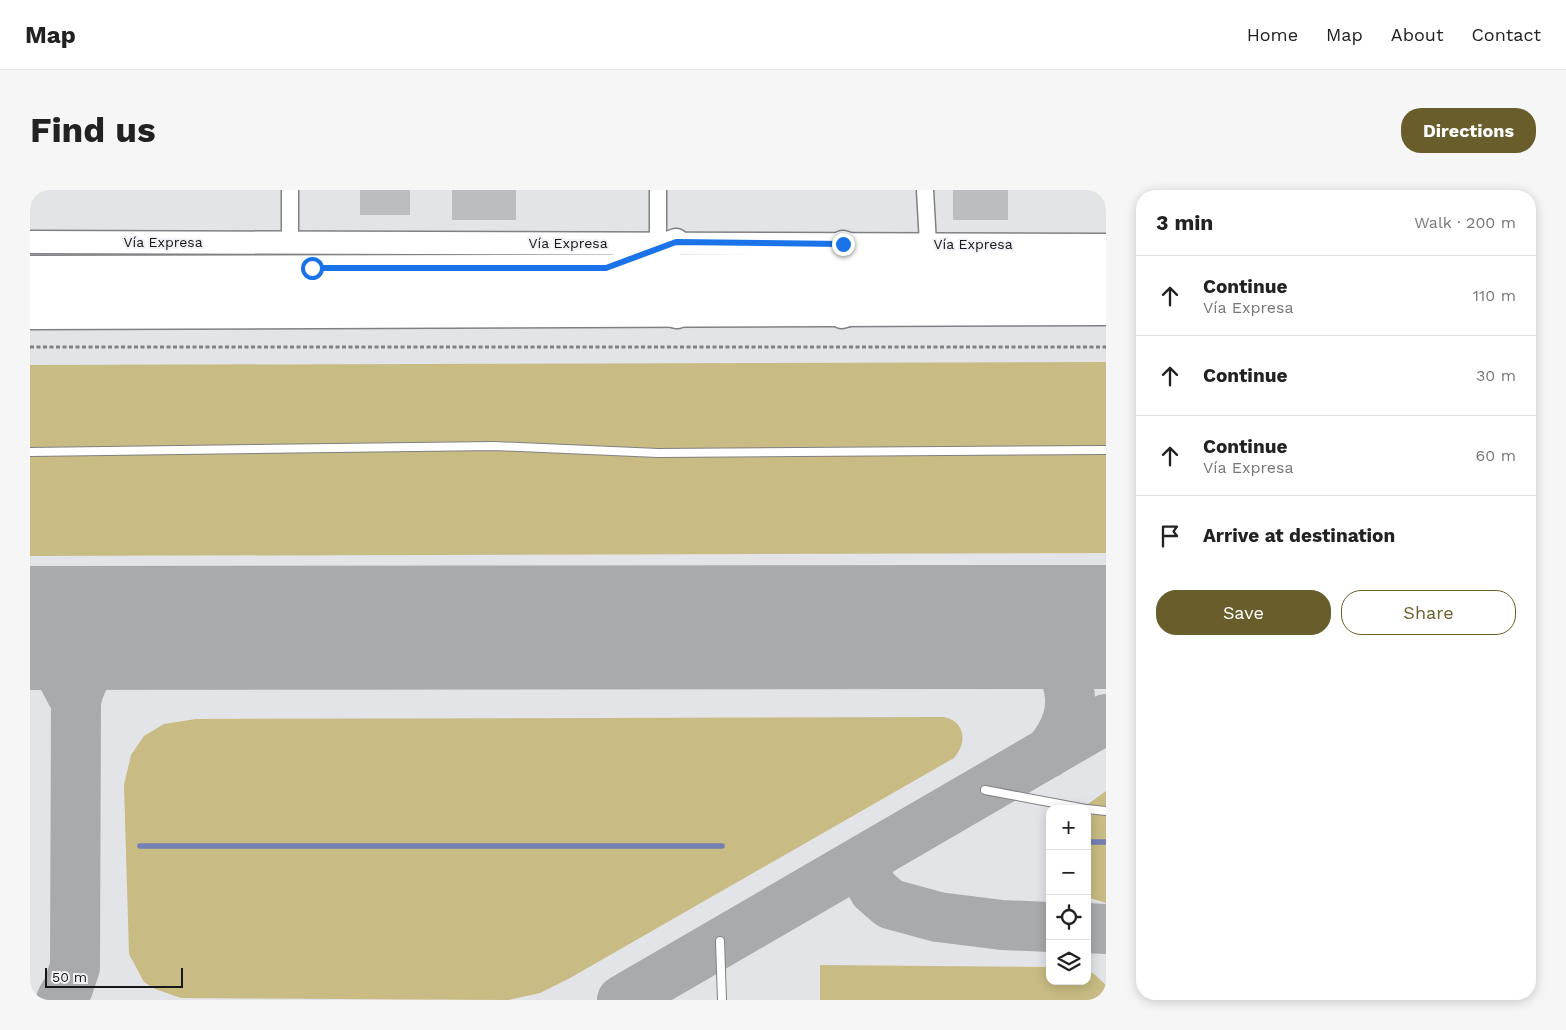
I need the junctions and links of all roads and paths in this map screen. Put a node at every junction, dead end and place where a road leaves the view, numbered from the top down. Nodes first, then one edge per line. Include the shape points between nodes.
1 (290, 190) edge
2 (658, 190) edge
3 (926, 190) edge
4 (30, 242) edge
5 (667, 242) junction
6 (290, 243) junction
7 (843, 244) junction
8 (928, 244) junction
9 (1106, 245) edge
10 (1106, 266) edge
11 (904, 267) junction
12 (606, 268) junction
13 (30, 269) edge
14 (907, 293) junction
15 (1106, 293) edge
16 (605, 294) junction
17 (30, 295) edge
18 (1106, 314) edge
19 (677, 315) junction
20 (842, 315) junction
21 (30, 318) edge
22 (30, 347) edge
23 (1106, 347) edge
24 (1106, 450) edge
25 (30, 452) edge
26 (985, 790) dead end
27 (1066, 805) edge
28 (1091, 809) edge
29 (1106, 810) edge
30 (720, 942) dead end
31 (722, 1000) edge

1 - 6 street
2 - 5 street
3 - 8 street
4 - 6 main road, Vía Expresa
5 - 6 main road, Vía Expresa
5 - 7 main road, Vía Expresa
5 - 12 main road
7 - 8 main road, Vía Expresa
7 - 11 main road
8 - 9 main road, Vía Expresa
10 - 11 main road, Vía Expresa
11 - 12 main road, Vía Expresa
12 - 13 main road, Vía Expresa
14 - 15 main road
14 - 16 main road
14 - 20 main road
16 - 17 main road
16 - 19 main road
18 - 20 main road
19 - 20 main road
19 - 21 main road
22 - 23 path
24 - 25 lane via 658,453 494,446
26 - 27 lane
28 - 29 lane
30 - 31 lane

